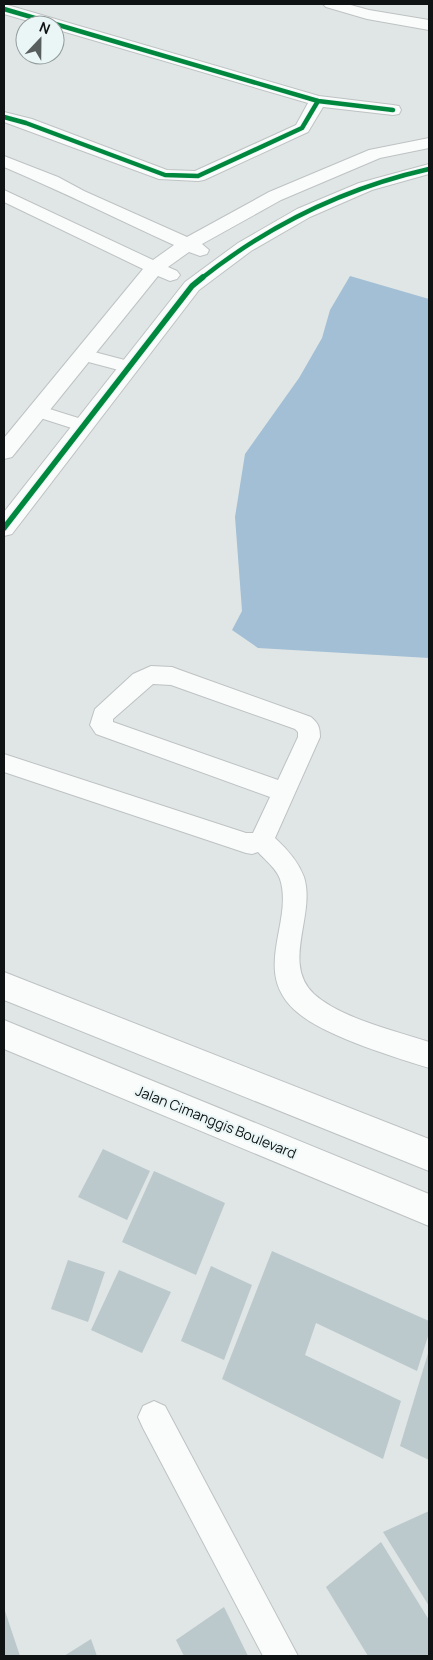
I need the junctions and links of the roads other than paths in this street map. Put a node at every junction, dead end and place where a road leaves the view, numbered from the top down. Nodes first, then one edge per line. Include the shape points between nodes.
1 (331, 4) edge
2 (12, 11) edge
3 (4, 22) edge
4 (429, 25) edge
5 (318, 101) junction
6 (393, 110) dead end
7 (4, 117) edge
8 (429, 143) edge
9 (4, 161) edge
10 (429, 169) edge
11 (4, 195) edge
12 (78, 195) junction
13 (50, 216) junction
14 (188, 244) junction
15 (222, 260) junction
16 (155, 267) junction
17 (192, 286) junction
18 (83, 354) junction
19 (130, 367) junction
20 (37, 411) junction
21 (84, 426) junction
22 (4, 452) edge
23 (4, 528) edge
24 (4, 763) edge
25 (285, 792) junction
26 (262, 840) junction
27 (4, 986) edge
28 (4, 1034) edge
29 (429, 1055) edge
30 (429, 1156) edge
31 (429, 1210) edge
32 (154, 1417) dead end
33 (281, 1656) edge

1 - 4 street
2 - 3 street
2 - 5 street
5 - 6 street
5 - 7 street via 302,128 198,176 165,176
8 - 14 street via 375,154 276,196
9 - 12 street
10 - 15 street via 400,175 303,212
11 - 13 street
12 - 13 street
12 - 14 street
13 - 16 street
14 - 15 street
14 - 16 street
15 - 17 street
16 - 17 street
16 - 18 street
17 - 19 street
18 - 19 lane
18 - 20 street
19 - 21 street
20 - 21 lane
20 - 22 street
21 - 23 street
24 - 26 lane via 246,843
25 - 25 lane via 110,732 101,724 103,715 141,680 160,675 172,676 303,723 309,728 309,737
25 - 26 lane
26 - 29 lane via 292,878 295,908 285,955 289,980 304,1002 324,1017
27 - 30 street
28 - 31 street, Jalan Cimanggis Boulevard
32 - 33 lane

